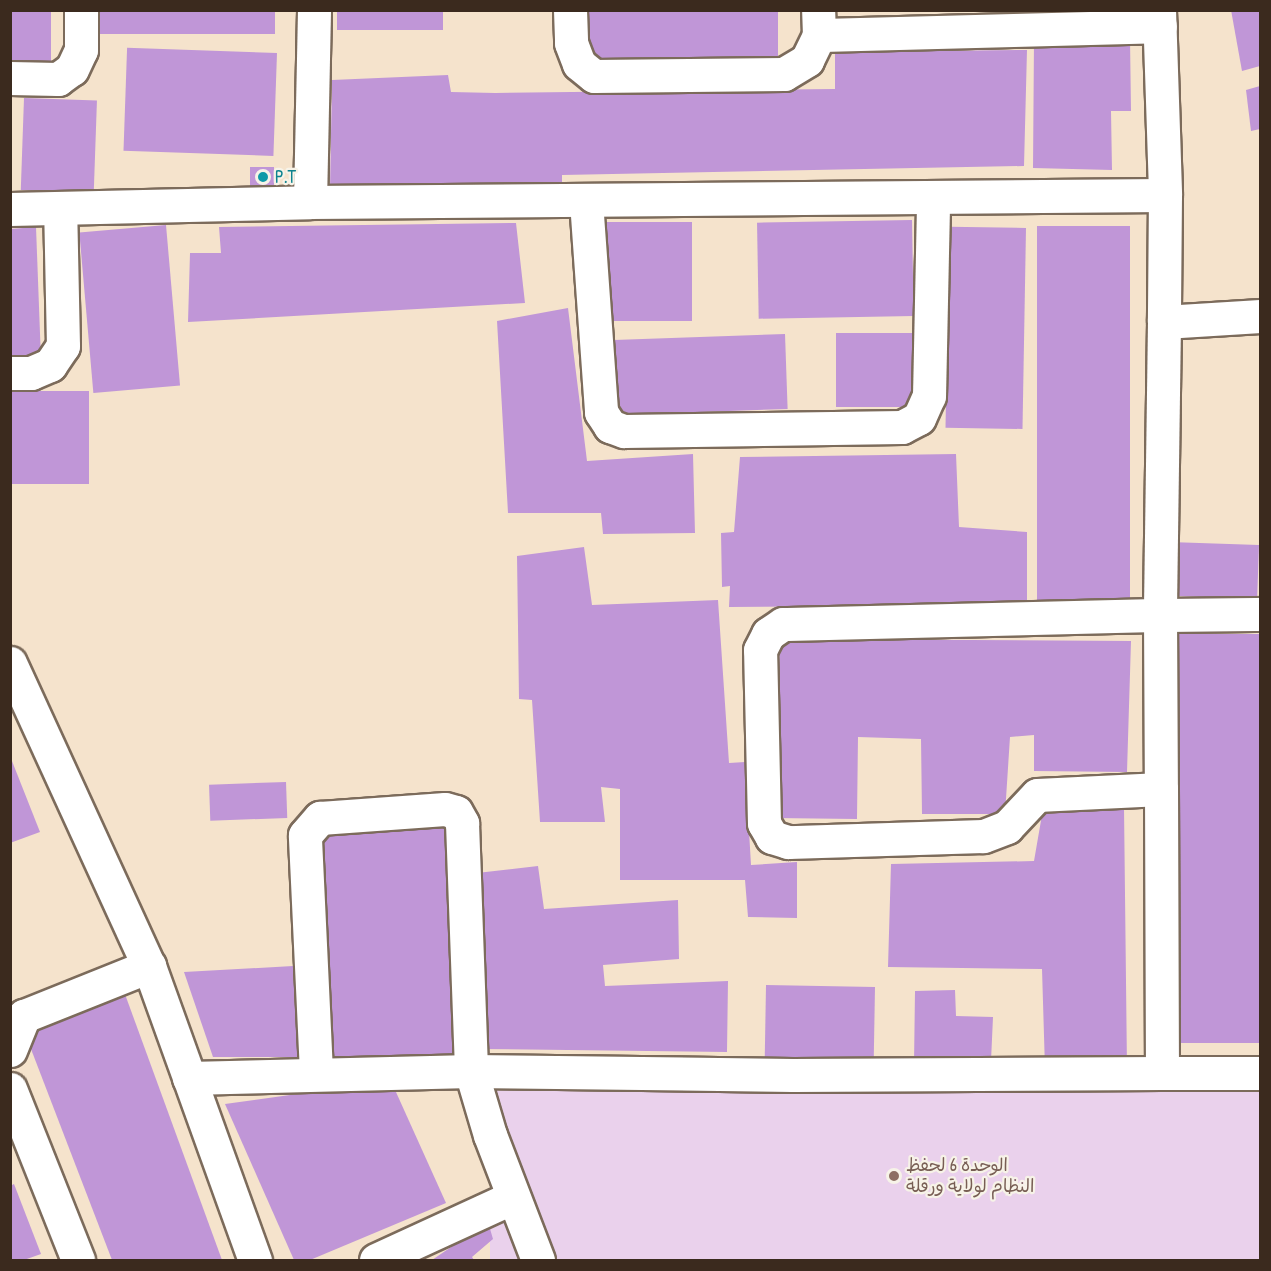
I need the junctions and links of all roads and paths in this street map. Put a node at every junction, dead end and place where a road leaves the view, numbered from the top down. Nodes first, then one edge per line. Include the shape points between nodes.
1 (81, 10) edge
2 (314, 10) edge
3 (570, 10) edge
4 (1159, 18) edge
5 (1038, 20) edge
6 (935, 21) edge
7 (819, 23) edge
8 (10, 78) edge
9 (1165, 195) junction
10 (933, 197) junction
11 (586, 201) junction
12 (310, 202) junction
13 (60, 208) junction
14 (10, 209) edge
15 (1260, 316) edge
16 (1164, 322) junction
17 (10, 373) edge
18 (1260, 614) edge
19 (1160, 615) junction
20 (10, 663) edge
21 (1161, 789) junction
22 (150, 966) junction
23 (10, 1050) edge
24 (471, 1071) junction
25 (316, 1072) junction
26 (1162, 1073) junction
27 (1260, 1073) edge
28 (189, 1078) junction
29 (10, 1089) edge
30 (513, 1197) junction
31 (393, 1257) edge
32 (78, 1260) edge
33 (255, 1260) edge
34 (538, 1260) edge

1 - 8 street via 81,50 72,69 58,79
2 - 12 street
3 - 7 street via 571,43 579,64 594,76 784,74 807,60
4 - 5 street
4 - 9 street
5 - 6 street
6 - 7 street
9 - 10 street
9 - 16 street
10 - 11 street
10 - 11 street via 929,396 919,418 902,428 624,431 609,426 601,412
11 - 12 street
12 - 13 street
13 - 14 street
13 - 17 street via 63,346 50,365 32,373
15 - 16 street
16 - 19 street
18 - 19 street
19 - 21 street
19 - 21 street via 783,624 768,634 760,650 764,823 772,837 788,842 983,836 1007,827 1037,795
20 - 22 street
21 - 26 street
22 - 23 street via 24,1016
22 - 28 street
24 - 25 street
24 - 25 street via 462,823 456,813 446,809 320,818 305,835
24 - 26 street via 793,1075
24 - 30 street
25 - 28 street
26 - 27 street
28 - 33 street
29 - 32 street
30 - 31 street
30 - 34 street

